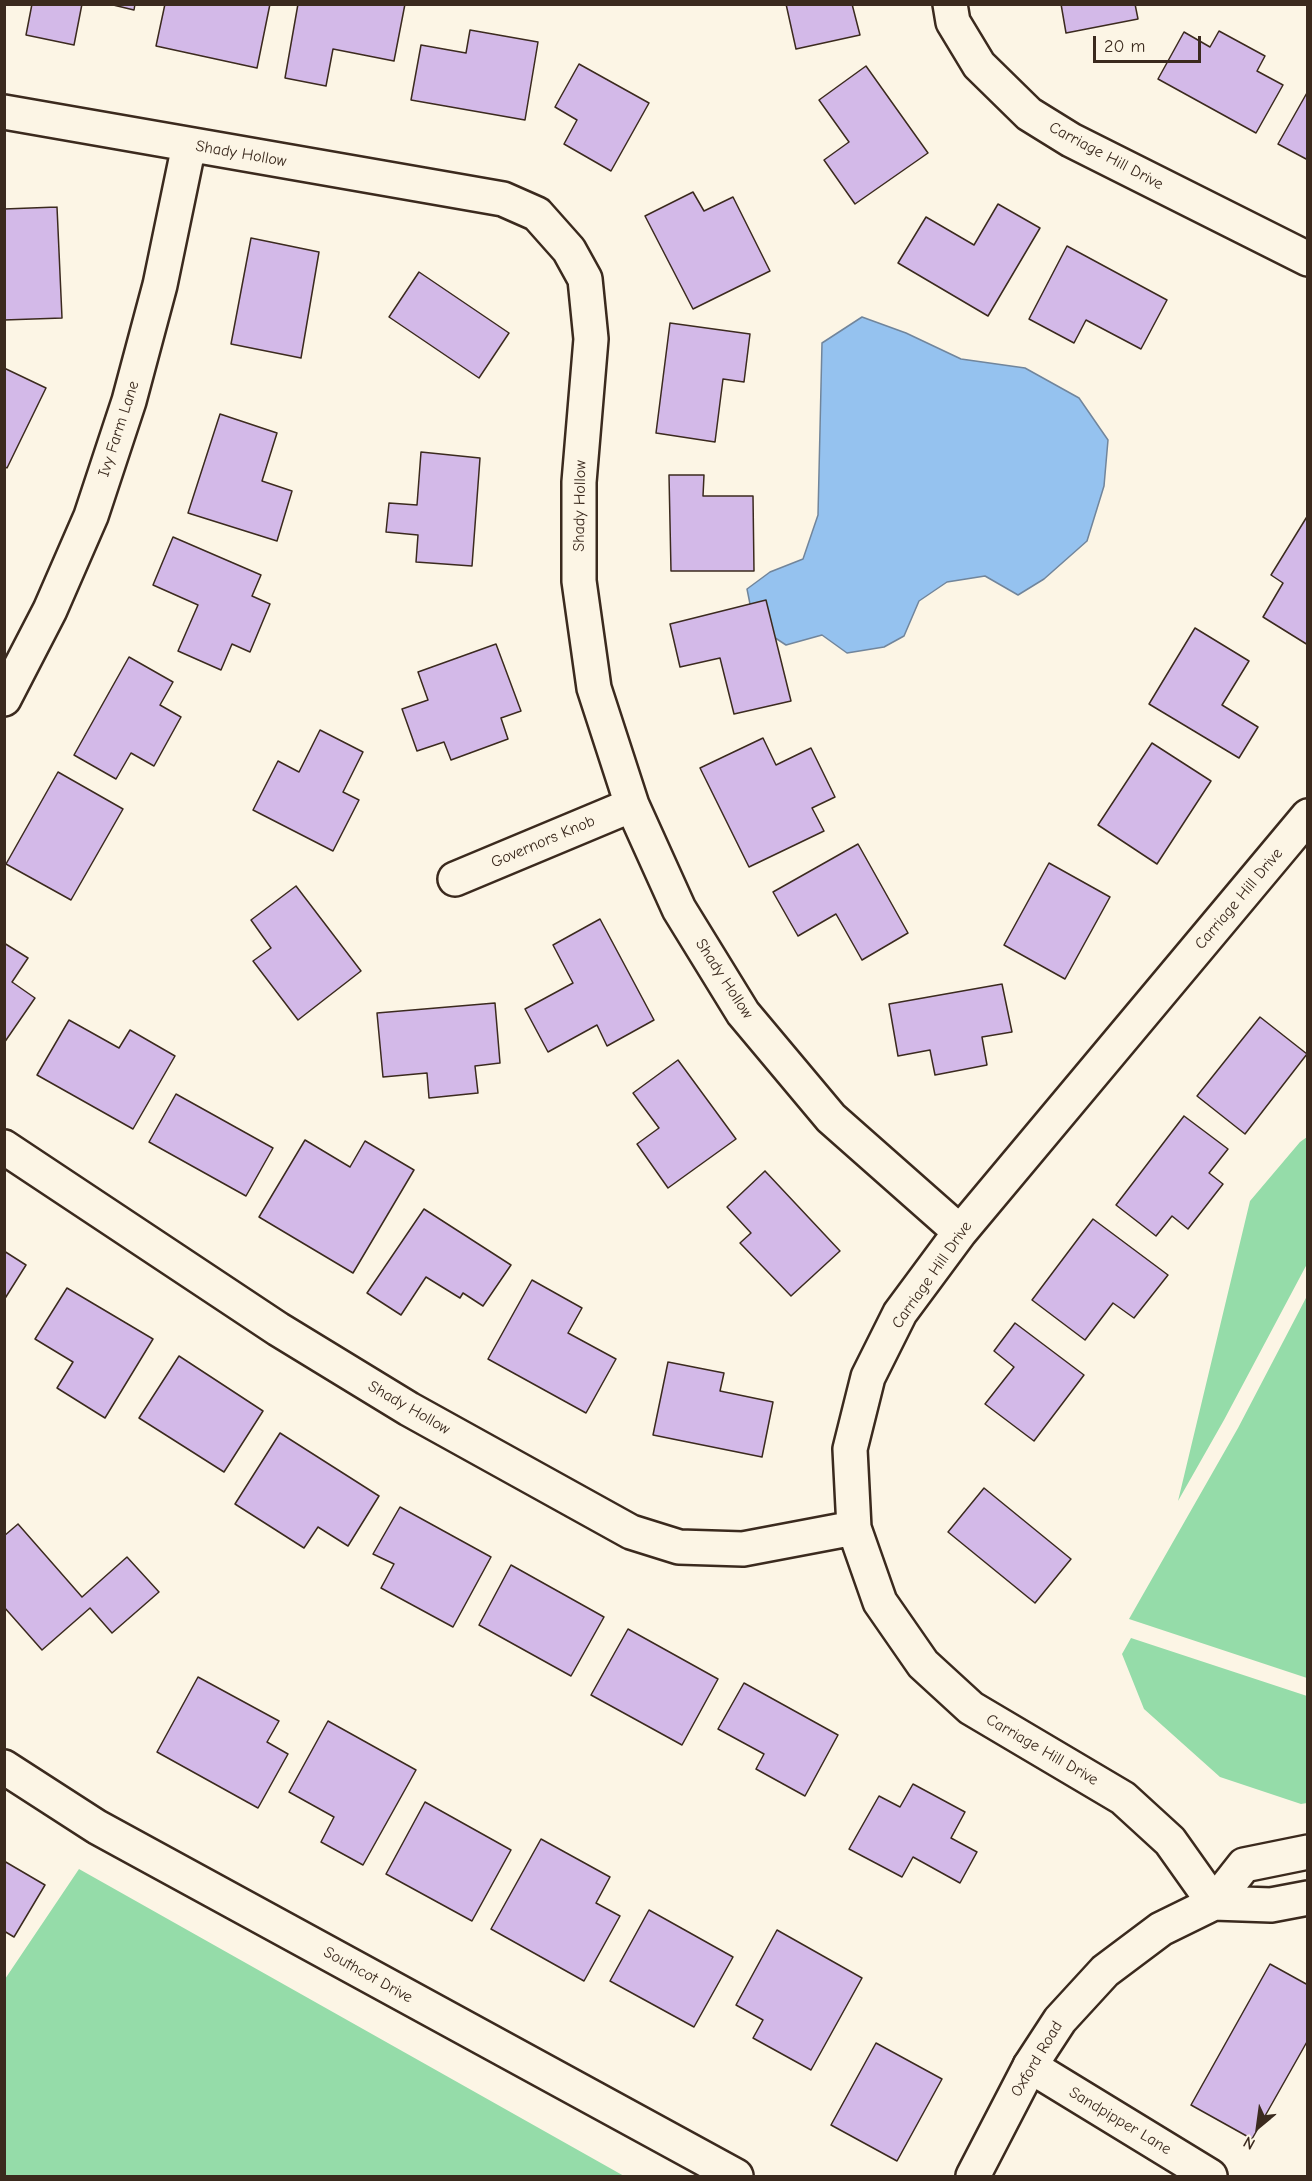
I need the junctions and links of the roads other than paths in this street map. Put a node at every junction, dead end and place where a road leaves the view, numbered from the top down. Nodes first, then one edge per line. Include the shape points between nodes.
1 (950, 4) edge
2 (4, 112) edge
3 (189, 145) junction
4 (1308, 259) edge
5 (4, 699) edge
6 (632, 805) junction
7 (1308, 816) edge
8 (455, 879) dead end
9 (4, 1147) edge
10 (960, 1232) junction
11 (854, 1528) junction
12 (4, 1767) edge
13 (1308, 1852) edge
14 (1308, 1898) edge
15 (1214, 1903) junction
16 (1030, 2066) junction
17 (736, 2176) edge
18 (973, 2176) edge
19 (1210, 2176) edge

1 - 4 street, Carriage Hill Drive via 954,22 979,65 1029,114 1071,140
2 - 3 street, Shady Hollow
3 - 5 street, Ivy Farm Lane via 160,285 126,411 91,516 50,610
3 - 6 street, Shady Hollow via 503,199 537,214 569,250 585,279 591,339 579,482 579,582 594,688
6 - 8 street, Governors Knob
6 - 10 street, Shady Hollow via 679,909 743,1013 831,1118
7 - 10 street, Carriage Hill Drive
9 - 11 street, Shady Hollow via 278,1329 409,1409 631,1532 679,1547 743,1549
10 - 11 street, Carriage Hill Drive via 900,1313 868,1377 850,1449
11 - 15 street, Carriage Hill Drive via 880,1602 923,1664 971,1708 1123,1798 1170,1841
12 - 17 street, Southcot Drive via 97,1827
13 - 15 street, Oxford Road via 1244,1865
14 - 15 street, Oxford Road via 1271,1905
15 - 16 street, Oxford Road via 1161,1929 1106,1971 1059,2020
16 - 18 street, Oxford Road
16 - 19 street, Sandpipper Lane

